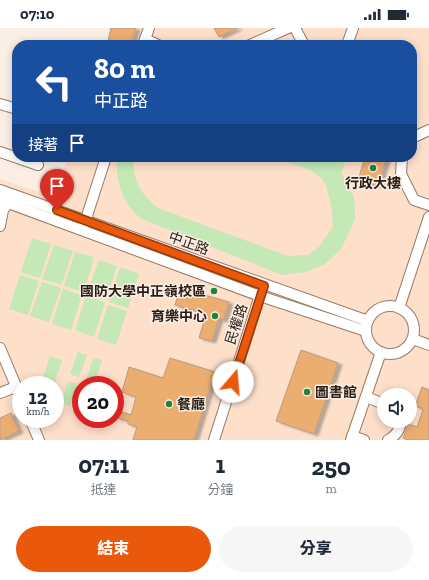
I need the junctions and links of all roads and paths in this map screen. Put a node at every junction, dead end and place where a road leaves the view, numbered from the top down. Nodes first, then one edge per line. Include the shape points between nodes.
1 (149, 28) edge
2 (288, 28) edge
3 (296, 28) edge
4 (353, 28) edge
5 (145, 40) edge
6 (261, 40) edge
7 (302, 40) edge
8 (349, 40) edge
9 (0, 104) edge
10 (12, 108) edge
11 (429, 130) edge
12 (417, 136) edge
13 (0, 149) edge
14 (0, 152) edge
15 (12, 153) edge
16 (12, 156) edge
17 (29, 162) edge
18 (104, 162) edge
19 (402, 162) edge
20 (38, 165) dead end
21 (0, 190) edge
22 (15, 195) junction
23 (0, 200) edge
24 (429, 205) edge
25 (429, 217) edge
26 (85, 219) junction
27 (0, 226) edge
28 (82, 230) junction
29 (264, 286) junction
30 (260, 296) junction
31 (399, 308) junction
32 (367, 326) junction
33 (413, 339) junction
34 (429, 345) edge
35 (0, 348) edge
36 (381, 352) junction
37 (12, 377) edge
38 (12, 388) edge
39 (0, 393) edge
40 (366, 396) junction
41 (377, 401) edge
42 (34, 428) edge
43 (400, 428) edge
44 (351, 438) edge
45 (39, 440) edge
46 (214, 440) edge
47 (364, 440) edge
48 (388, 440) edge

1 - 5 lane
2 - 6 lane
3 - 7 lane
4 - 8 lane
9 - 10 lane
11 - 12 lane
13 - 15 lane
14 - 16 lane
17 - 20 lane
18 - 26 lane
19 - 24 lane via 402,174 414,200
21 - 22 lane, 中正路
22 - 26 lane, 中正路
22 - 27 lane via 3,210
23 - 28 lane, 中正路
25 - 31 lane
26 - 28 lane
26 - 29 lane, 中正路
28 - 30 lane, 中正路
29 - 30 lane, 民權路
29 - 32 lane, 中正路
30 - 32 lane, 中正路
30 - 46 lane, 民權路
31 - 32 lane via 384,307 372,315
31 - 33 lane via 414,324
32 - 36 lane via 370,344
33 - 34 lane
33 - 36 lane via 396,354
35 - 37 lane
36 - 40 lane
38 - 39 lane
40 - 41 lane
40 - 44 lane
42 - 45 lane
43 - 48 lane via 394,437
44 - 47 lane

